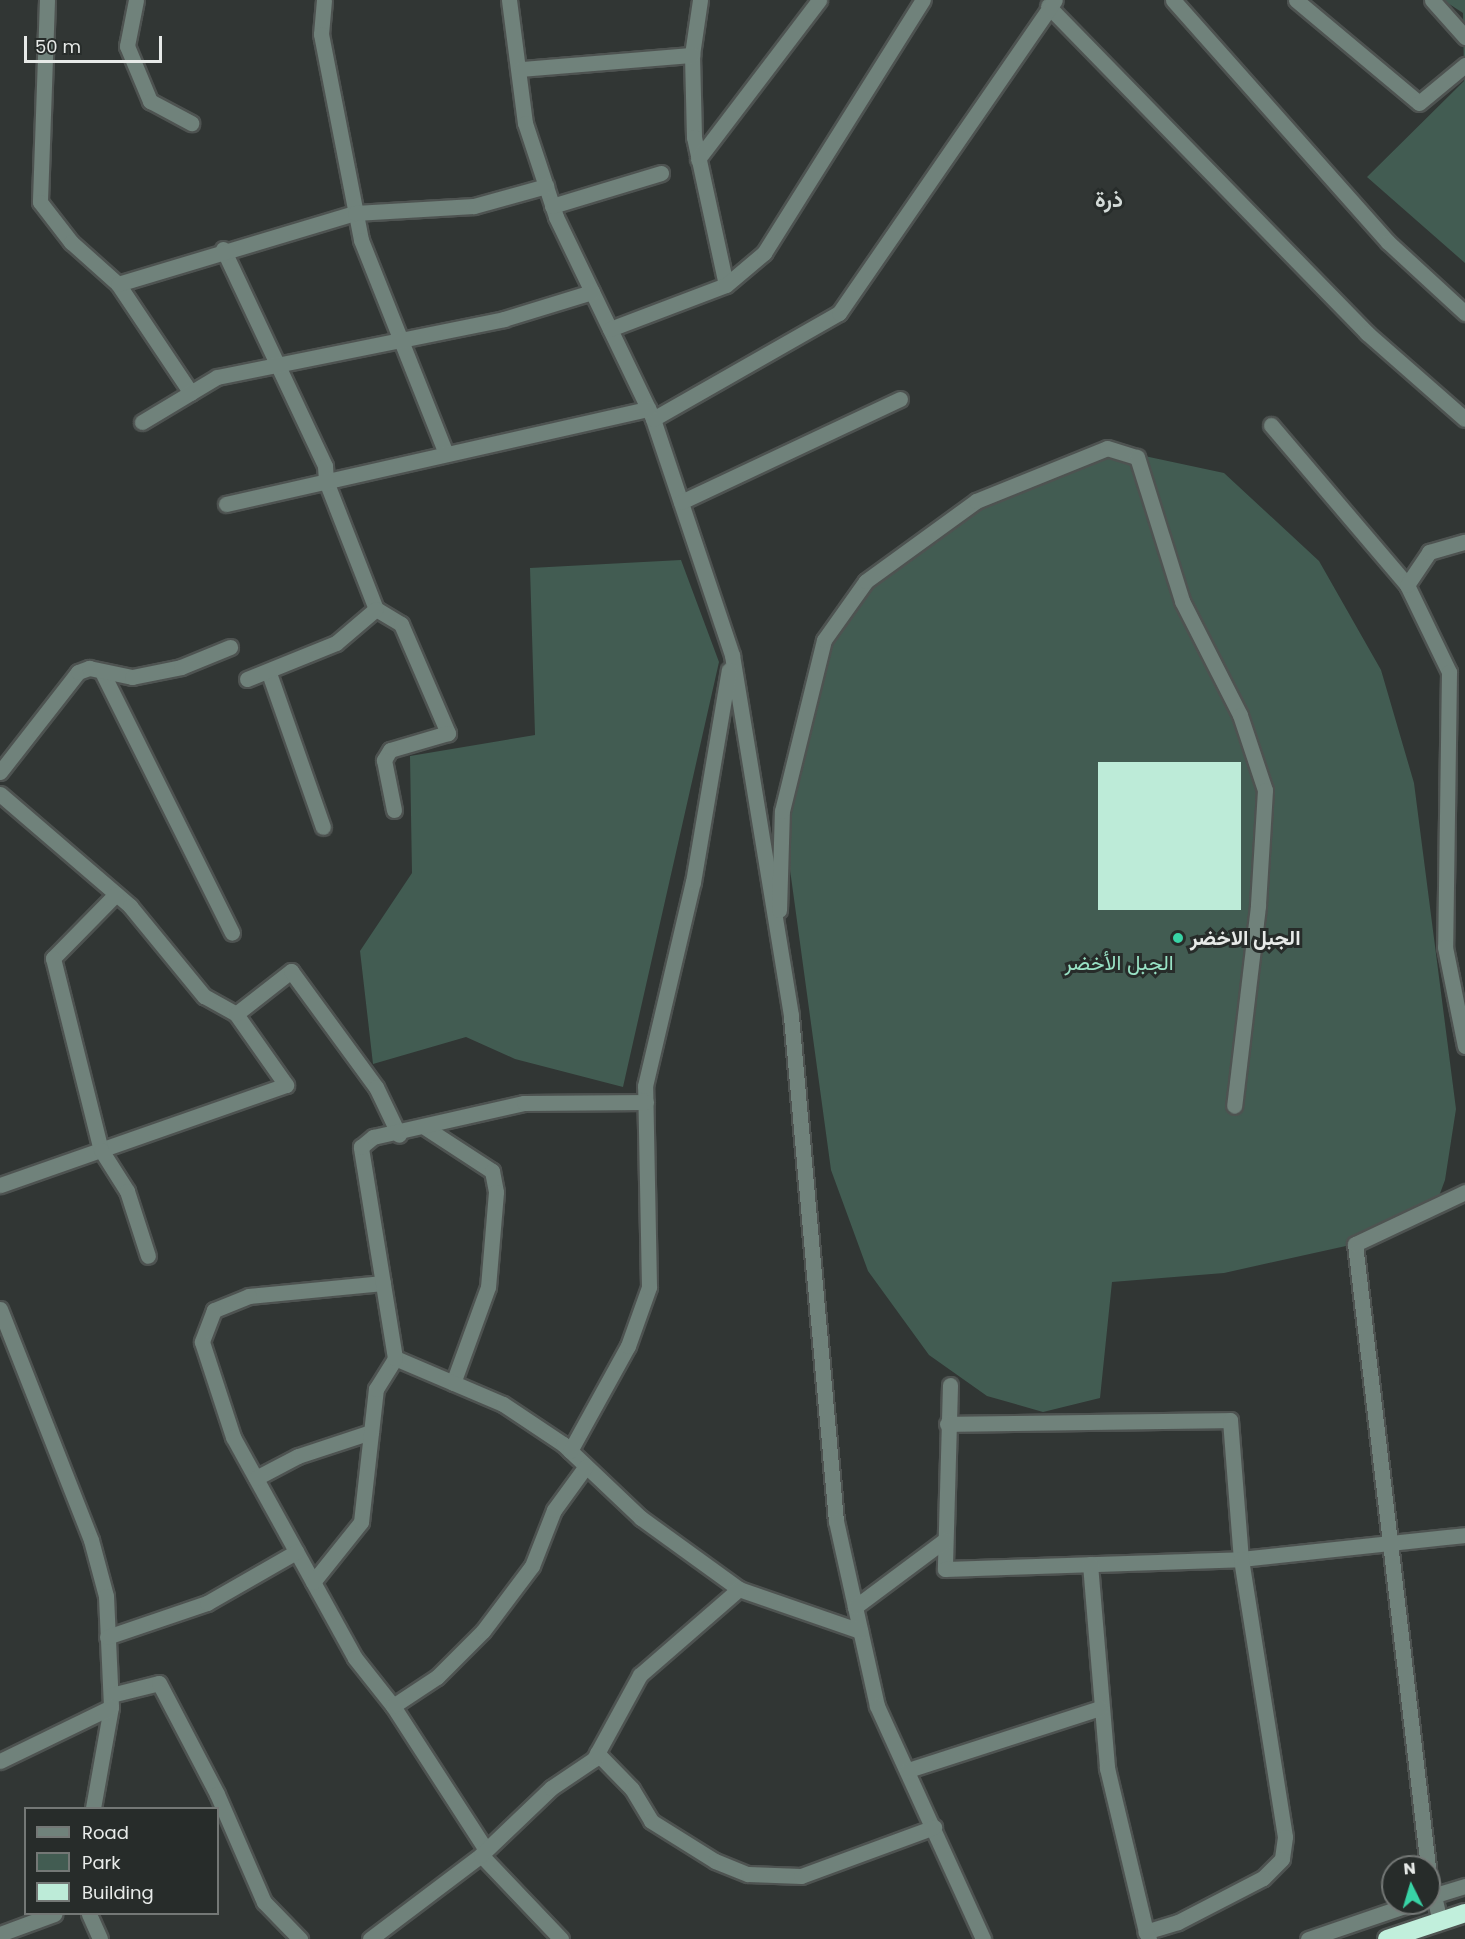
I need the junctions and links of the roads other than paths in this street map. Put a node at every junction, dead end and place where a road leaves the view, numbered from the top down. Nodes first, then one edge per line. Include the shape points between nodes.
1 (47, 0) edge
2 (136, 0) edge
3 (324, 0) edge
4 (509, 0) edge
5 (700, 0) edge
6 (819, 0) edge
7 (923, 0) edge
8 (1173, 0) edge
9 (1296, 0) edge
10 (1432, 0) edge
11 (1052, 3) edge
12 (1465, 37) edge
13 (692, 55) junction
14 (1465, 65) edge
15 (521, 69) junction
16 (191, 123) dead end
17 (698, 159) junction
18 (661, 173) dead end
19 (546, 186) junction
20 (552, 206) junction
21 (355, 213) junction
22 (223, 249) junction
23 (118, 284) junction
24 (726, 285) junction
25 (592, 292) junction
26 (1465, 314) edge
27 (610, 329) junction
28 (401, 341) junction
29 (274, 363) junction
30 (191, 393) junction
31 (900, 399) dead end
32 (650, 414) junction
33 (1465, 419) edge
34 (142, 422) dead end
35 (1271, 425) dead end
36 (445, 451) junction
37 (326, 481) junction
38 (681, 502) junction
39 (226, 504) dead end
40 (1465, 542) edge
41 (1407, 585) junction
42 (376, 609) junction
43 (230, 647) dead end
44 (732, 655) junction
45 (1465, 670) edge
46 (269, 672) junction
47 (1449, 672) junction
48 (103, 674) junction
49 (247, 679) dead end
50 (0, 772) edge
51 (0, 794) edge
52 (394, 810) dead end
53 (323, 827) dead end
54 (116, 894) junction
55 (232, 933) dead end
56 (778, 940) junction
57 (236, 1014) junction
58 (1465, 1046) edge
59 (646, 1102) junction
60 (1234, 1106) dead end
61 (426, 1128) junction
62 (399, 1135) junction
63 (102, 1149) junction
64 (0, 1185) edge
65 (1465, 1192) edge
66 (148, 1256) dead end
67 (383, 1283) junction
68 (0, 1309) edge
69 (395, 1358) junction
70 (453, 1383) junction
71 (950, 1385) dead end
72 (947, 1424) junction
73 (372, 1432) junction
74 (570, 1451) junction
75 (586, 1466) junction
76 (256, 1478) junction
77 (1465, 1535) edge
78 (945, 1540) junction
79 (1394, 1543) junction
80 (296, 1552) junction
81 (1241, 1559) junction
82 (1090, 1564) junction
83 (313, 1582) junction
84 (739, 1589) junction
85 (855, 1607) junction
86 (861, 1631) junction
87 (107, 1637) junction
88 (111, 1701) junction
89 (393, 1706) junction
90 (1100, 1708) junction
91 (597, 1753) junction
92 (0, 1761) edge
93 (908, 1770) junction
94 (94, 1807) edge
95 (934, 1827) junction
96 (483, 1853) junction
97 (1427, 1855) edge
98 (1465, 1886) edge
99 (1441, 1894) edge
100 (1465, 1913) edge
101 (1381, 1914) edge
102 (51, 1915) edge
103 (89, 1915) edge
104 (1437, 1915) edge
105 (1440, 1922) junction
106 (0, 1934) edge
107 (1147, 1936) edge
108 (100, 1939) edge
109 (300, 1939) edge
110 (370, 1939) edge
111 (561, 1939) edge
112 (983, 1939) edge
113 (1308, 1939) edge
114 (1387, 1939) edge

1 - 23 street via 40,202 71,242
2 - 16 street via 127,46 150,101
3 - 21 street via 321,34
4 - 15 street
5 - 13 street
6 - 17 street
7 - 24 street via 764,253
8 - 26 street via 1388,242
9 - 14 street via 1419,103
10 - 12 street
11 - 32 street via 839,313
11 - 33 street via 1367,333
13 - 15 street
13 - 17 street
15 - 19 street via 525,123
17 - 24 street
18 - 20 street
19 - 20 street
19 - 21 street via 474,206
20 - 25 street
21 - 22 street
21 - 28 street
22 - 23 street
22 - 29 street
23 - 30 street
24 - 27 street
25 - 27 street
25 - 28 street via 504,319
27 - 32 street
28 - 29 street
28 - 36 street
29 - 30 street via 217,377
29 - 37 street via 325,466
30 - 34 street
31 - 38 street
32 - 36 street via 497,445
32 - 38 street
35 - 41 street
36 - 37 street
37 - 39 street
37 - 42 street
38 - 44 street
40 - 41 street via 1429,552
41 - 47 street
42 - 46 street via 336,642
42 - 52 street via 401,624 448,733 390,750 384,760
43 - 48 street via 152,673
44 - 56 street
44 - 59 street
45 - 47 street
46 - 49 street
46 - 53 street
47 - 58 street via 1445,947
48 - 50 street via 89,668 78,672
48 - 55 street
51 - 54 street
54 - 57 street via 204,996
54 - 63 street via 53,958
56 - 60 street via 782,811 824,640 866,581 976,501 1107,448 1137,457 1182,600 1240,715 1265,790 1258,906
56 - 85 street via 808,1187 836,1521
57 - 62 street via 291,971 376,1087
57 - 63 street via 286,1085
59 - 61 street via 524,1103
59 - 74 street via 649,1287 628,1346
61 - 62 street
61 - 70 street via 492,1171 496,1192 488,1287
62 - 67 street via 373,1137 361,1147
63 - 64 street
63 - 66 street via 127,1191
65 - 79 street via 1355,1244
67 - 69 street
67 - 76 street via 249,1296 214,1310 202,1342 233,1437
68 - 87 street via 91,1539 105,1596
69 - 70 street
69 - 73 street via 376,1389
70 - 74 street via 504,1404
71 - 72 street
72 - 78 street
72 - 81 street via 1230,1420
73 - 76 street via 298,1455
73 - 83 street via 361,1522
74 - 75 street
75 - 84 street via 641,1518
75 - 89 street via 554,1510 532,1566 483,1631 437,1677
76 - 80 street
77 - 79 street
78 - 82 street via 945,1569
78 - 85 street
79 - 81 street
79 - 97 street
80 - 83 street
80 - 87 street via 207,1604
81 - 82 street
81 - 107 street via 1285,1837 1282,1859 1263,1878
82 - 90 street
83 - 89 street via 355,1658
84 - 86 street
84 - 91 street via 640,1675
85 - 86 street
86 - 93 street via 877,1706
87 - 88 street
88 - 92 street
88 - 94 street via 107,1755
88 - 109 street via 159,1683 217,1794 264,1902
89 - 96 street
90 - 93 street
90 - 107 street via 1107,1768
91 - 95 street via 632,1790 651,1821 715,1861 748,1874 801,1876
91 - 96 street via 550,1788
93 - 95 street
95 - 112 street
96 - 110 street
96 - 111 street
98 - 99 street
100 - 105 highway
101 - 113 street
102 - 106 street
103 - 108 street
104 - 105 street
105 - 114 highway

